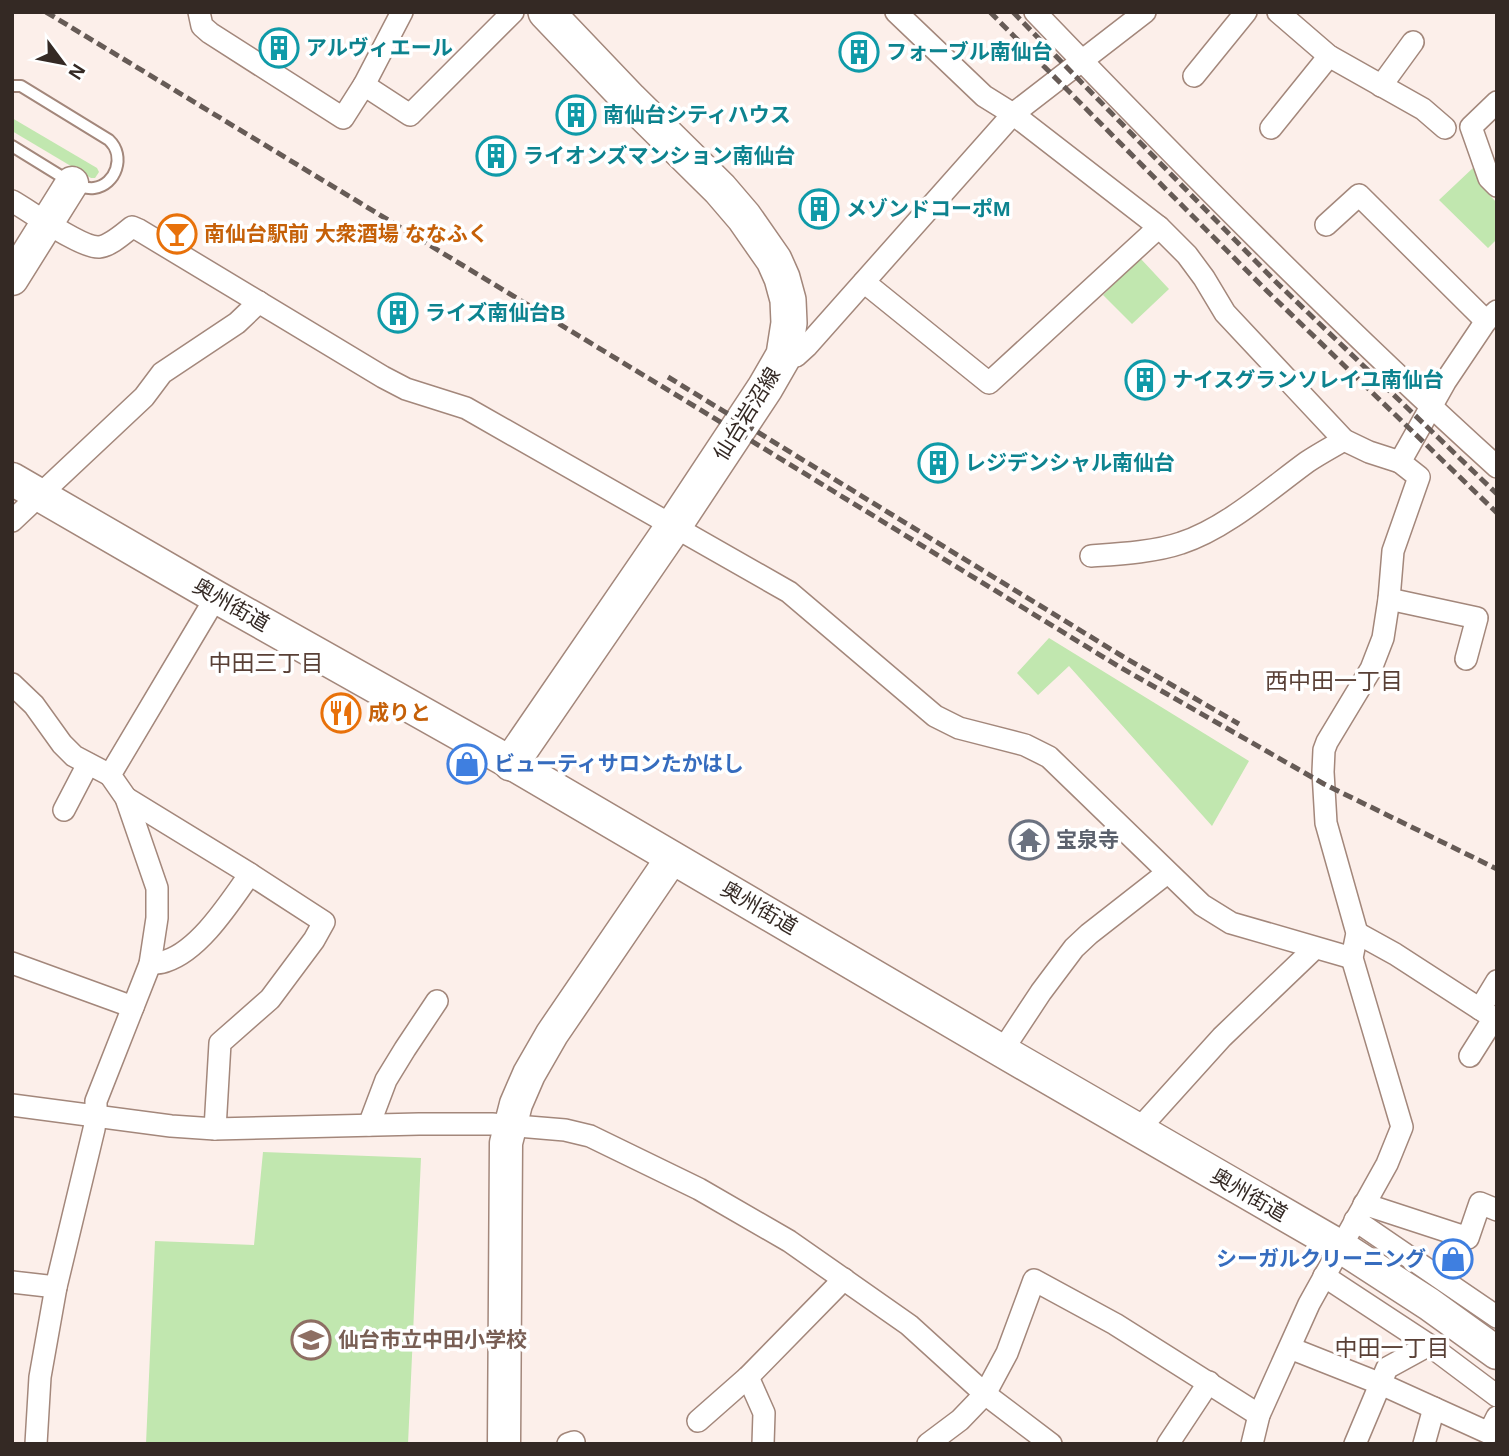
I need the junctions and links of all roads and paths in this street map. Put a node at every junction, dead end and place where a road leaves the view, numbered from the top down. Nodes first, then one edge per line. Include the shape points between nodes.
1 (199, 12) edge
2 (402, 12) edge
3 (513, 12) edge
4 (546, 12) edge
5 (896, 12) edge
6 (1035, 12) edge
7 (1145, 12) edge
8 (1246, 12) edge
9 (1278, 12) edge
10 (1413, 42) dead end
11 (1329, 56) junction
12 (1082, 61) junction
13 (1194, 76) dead end
14 (364, 85) junction
15 (12, 86) edge
16 (1381, 86) junction
17 (1497, 102) edge
18 (1013, 114) junction
19 (1271, 128) dead end
20 (1445, 128) dead end
21 (12, 146) edge
22 (72, 183) junction
23 (1497, 186) edge
24 (12, 201) edge
25 (48, 222) junction
26 (1326, 225) dead end
27 (1158, 227) junction
28 (12, 279) edge
29 (864, 282) junction
30 (259, 302) junction
31 (1492, 316) edge
32 (784, 355) junction
33 (1430, 407) junction
34 (1344, 440) junction
35 (1400, 462) junction
36 (1497, 467) edge
37 (12, 479) edge
38 (40, 495) junction
39 (12, 522) edge
40 (673, 527) junction
41 (1091, 556) dead end
42 (216, 597) junction
43 (1389, 599) junction
44 (1466, 659) dead end
45 (12, 684) edge
46 (511, 763) junction
47 (88, 765) junction
48 (110, 775) junction
49 (126, 798) junction
50 (64, 810) dead end
51 (672, 858) junction
52 (1167, 873) junction
53 (250, 874) junction
54 (1357, 933) junction
55 (1315, 948) junction
56 (1352, 958) junction
57 (12, 963) edge
58 (150, 964) junction
59 (1497, 981) edge
60 (437, 1001) dead end
61 (133, 1007) junction
62 (1490, 1016) edge
63 (1002, 1051) junction
64 (1470, 1056) dead end
65 (12, 1105) edge
66 (96, 1116) junction
67 (369, 1125) junction
68 (510, 1125) junction
69 (215, 1129) junction
70 (1138, 1130) junction
71 (1497, 1210) edge
72 (1353, 1224) junction
73 (1324, 1276) junction
74 (844, 1279) junction
75 (12, 1282) edge
76 (56, 1287) junction
77 (1497, 1317) edge
78 (1429, 1345) junction
79 (1290, 1348) junction
80 (1497, 1353) edge
81 (748, 1377) junction
82 (1209, 1382) junction
83 (1381, 1384) junction
84 (985, 1394) junction
85 (1497, 1396) edge
86 (1434, 1408) junction
87 (1259, 1415) junction
88 (1497, 1416) edge
89 (698, 1421) dead end
90 (36, 1444) edge
91 (503, 1444) edge
92 (763, 1444) edge
93 (928, 1444) edge
94 (1051, 1444) edge
95 (1168, 1444) edge
96 (1252, 1444) edge
97 (1355, 1444) edge
98 (1424, 1444) edge

1 - 14 street via 202,26 210,33 343,118
2 - 14 street
3 - 14 street via 410,115
4 - 32 main road, 仙台岩沼線 via 720,189 758,236 774,260 788,300
5 - 18 street via 984,96
6 - 12 street
7 - 12 street
8 - 13 street
9 - 11 street
10 - 16 street
11 - 16 street
11 - 19 street
12 - 18 street
12 - 33 street
15 - 22 lane via 20,86 115,145 118,166 103,185 83,188
16 - 20 street via 1423,109
17 - 23 street via 1471,127 1489,178
18 - 27 street
18 - 29 street
21 - 22 lane
22 - 25 main road
24 - 25 street
25 - 28 main road
25 - 30 street via 83,243 100,247 132,227
26 - 31 street via 1359,195
27 - 29 street via 989,383
27 - 34 street via 1187,255 1225,313
29 - 32 street via 807,346 796,356
30 - 38 street via 237,323 162,373 144,397
30 - 40 street via 383,377 466,408
31 - 33 street
32 - 40 main road, 仙台岩沼線
33 - 35 street
33 - 36 street
34 - 35 street
34 - 41 street via 1211,530 1181,544
35 - 43 street via 1419,477 1393,551
37 - 38 main road, 奥州街道
38 - 39 street
38 - 42 main road, 奥州街道
40 - 46 main road, 仙台岩沼線
40 - 52 street via 789,592 935,716 1049,757
42 - 46 main road, 奥州街道
42 - 48 street
43 - 44 street via 1477,618
43 - 54 street via 1383,638 1371,669 1324,750 1326,823
45 - 47 street via 62,744
46 - 51 main road, 奥州街道
47 - 48 street
47 - 50 street
48 - 49 street
49 - 53 street
49 - 58 street via 156,888
51 - 63 main road, 奥州街道
51 - 68 main road via 552,1034 529,1074
52 - 55 street via 1202,905 1231,922
52 - 63 street via 1074,948
53 - 58 street via 215,922 188,949 168,961
53 - 69 street via 324,922 270,999 220,1043
54 - 56 street
54 - 62 street
55 - 56 street
55 - 70 street via 1222,1037
56 - 72 street via 1402,1127
57 - 61 street
58 - 61 street
59 - 62 street
60 - 67 street via 386,1080
61 - 66 street via 96,1101
62 - 64 street
63 - 70 main road, 奥州街道
65 - 66 street
66 - 69 street
66 - 76 street
67 - 68 street
67 - 69 street
68 - 74 street via 590,1136 699,1189
68 - 91 main road via 506,1143
70 - 72 main road, 奥州街道
71 - 72 street via 1480,1203 1468,1238
72 - 73 street
72 - 77 street
72 - 80 main road, 奥州街道 via 1429,1304
73 - 78 street
73 - 79 street
74 - 81 street
74 - 84 street via 909,1325
75 - 76 street
76 - 90 street via 40,1377
78 - 83 street via 1387,1368
78 - 85 street
79 - 83 street
79 - 87 street
81 - 89 street
81 - 92 street via 764,1413
82 - 84 street via 1034,1280 1007,1353
82 - 87 street
82 - 95 street
83 - 86 street
83 - 97 street
84 - 93 street
84 - 94 street
86 - 88 street via 1489,1433
86 - 98 street
87 - 96 street

